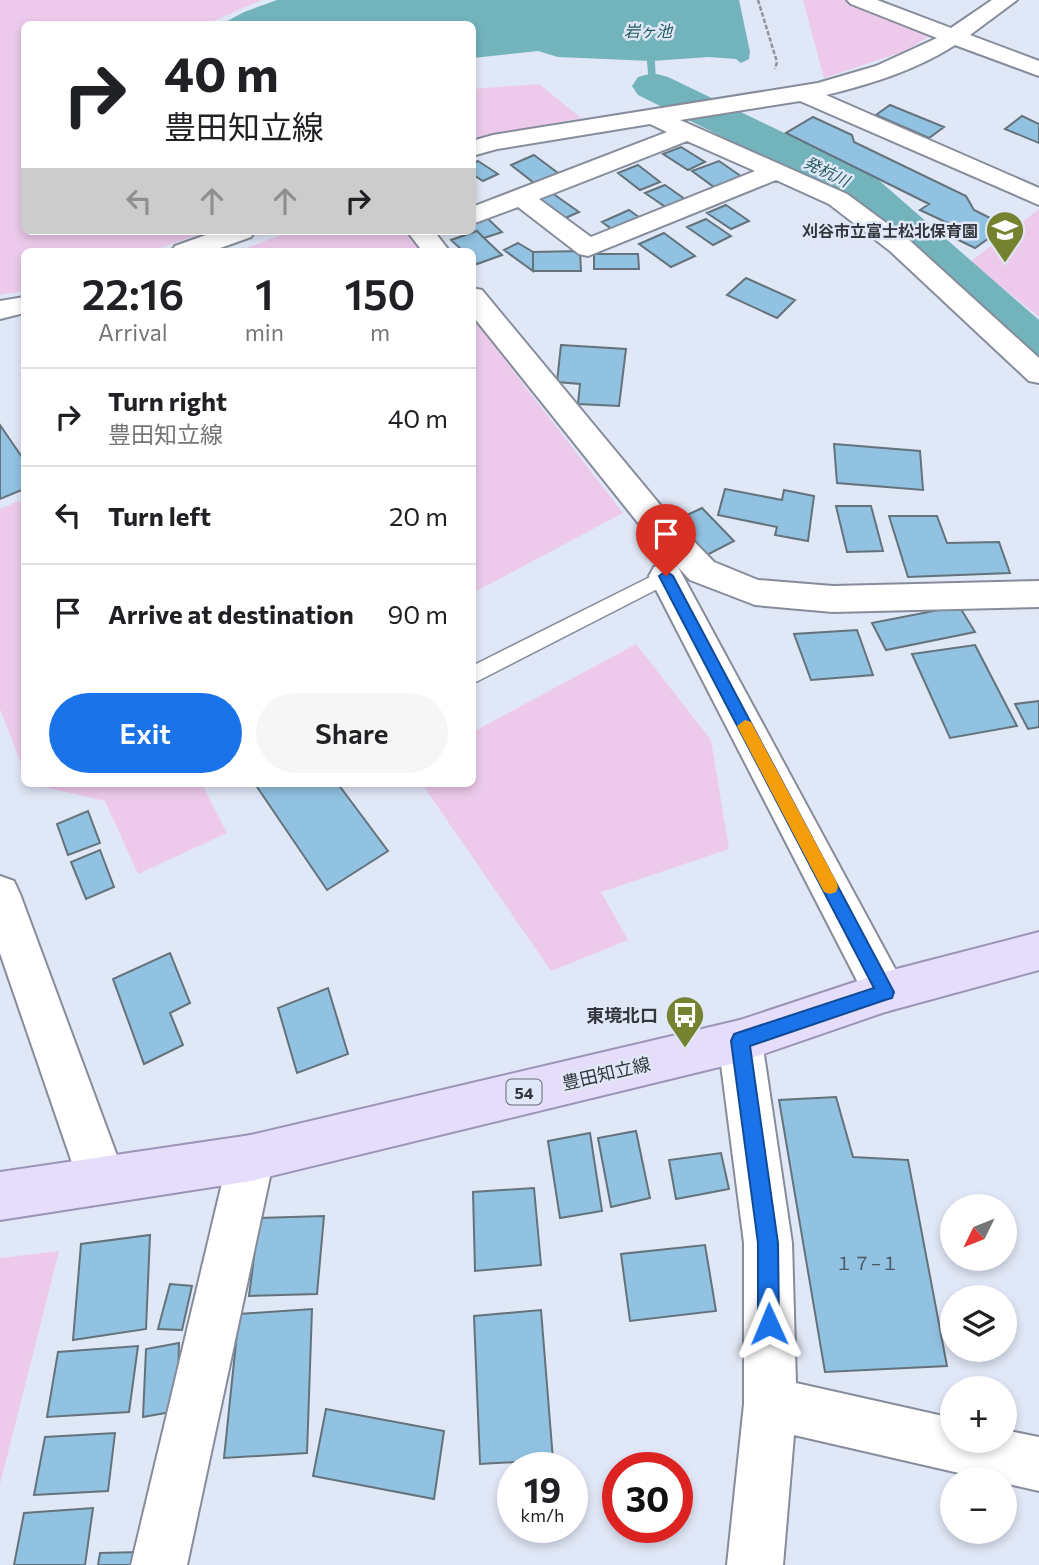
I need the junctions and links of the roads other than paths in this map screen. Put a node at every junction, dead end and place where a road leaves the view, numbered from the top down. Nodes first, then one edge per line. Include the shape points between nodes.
1 (858, 0) edge
2 (1006, 0) edge
3 (952, 36) junction
4 (1039, 69) edge
5 (804, 94) junction
6 (652, 117) junction
7 (688, 132) junction
8 (476, 148) edge
9 (777, 171) junction
10 (521, 197) junction
11 (1039, 197) edge
12 (476, 214) edge
13 (231, 235) edge
14 (195, 248) edge
15 (476, 301) edge
16 (21, 306) edge
17 (0, 310) edge
18 (1039, 374) edge
19 (666, 576) joint
20 (1039, 594) edge
21 (476, 674) edge
22 (0, 894) edge
23 (1039, 951) edge
24 (885, 992) junction
25 (740, 1041) junction
26 (251, 1158) junction
27 (102, 1180) junction
28 (0, 1196) edge
29 (770, 1404) junction
30 (1039, 1464) edge
31 (159, 1565) edge
32 (755, 1565) edge

1 - 3 street
2 - 3 street
3 - 4 street
3 - 5 street via 917,57
5 - 6 street
5 - 11 street
6 - 7 street
6 - 8 street
7 - 9 street
7 - 10 street
9 - 10 street via 587,248
9 - 18 street via 838,199 899,245
10 - 12 street
13 - 14 street
15 - 20 street via 659,526 702,570 755,592 833,598
16 - 17 street
19 - 21 lane
19 - 24 street
22 - 27 street
23 - 24 main road, 豊田知立線 / 54
24 - 25 main road, 豊田知立線 / 54
25 - 26 main road, 豊田知立線 / 54
25 - 29 street via 768,1243
26 - 27 main road, 豊田知立線 / 54
26 - 31 street
27 - 28 main road, 豊田知立線 / 54
29 - 30 street
29 - 32 street

